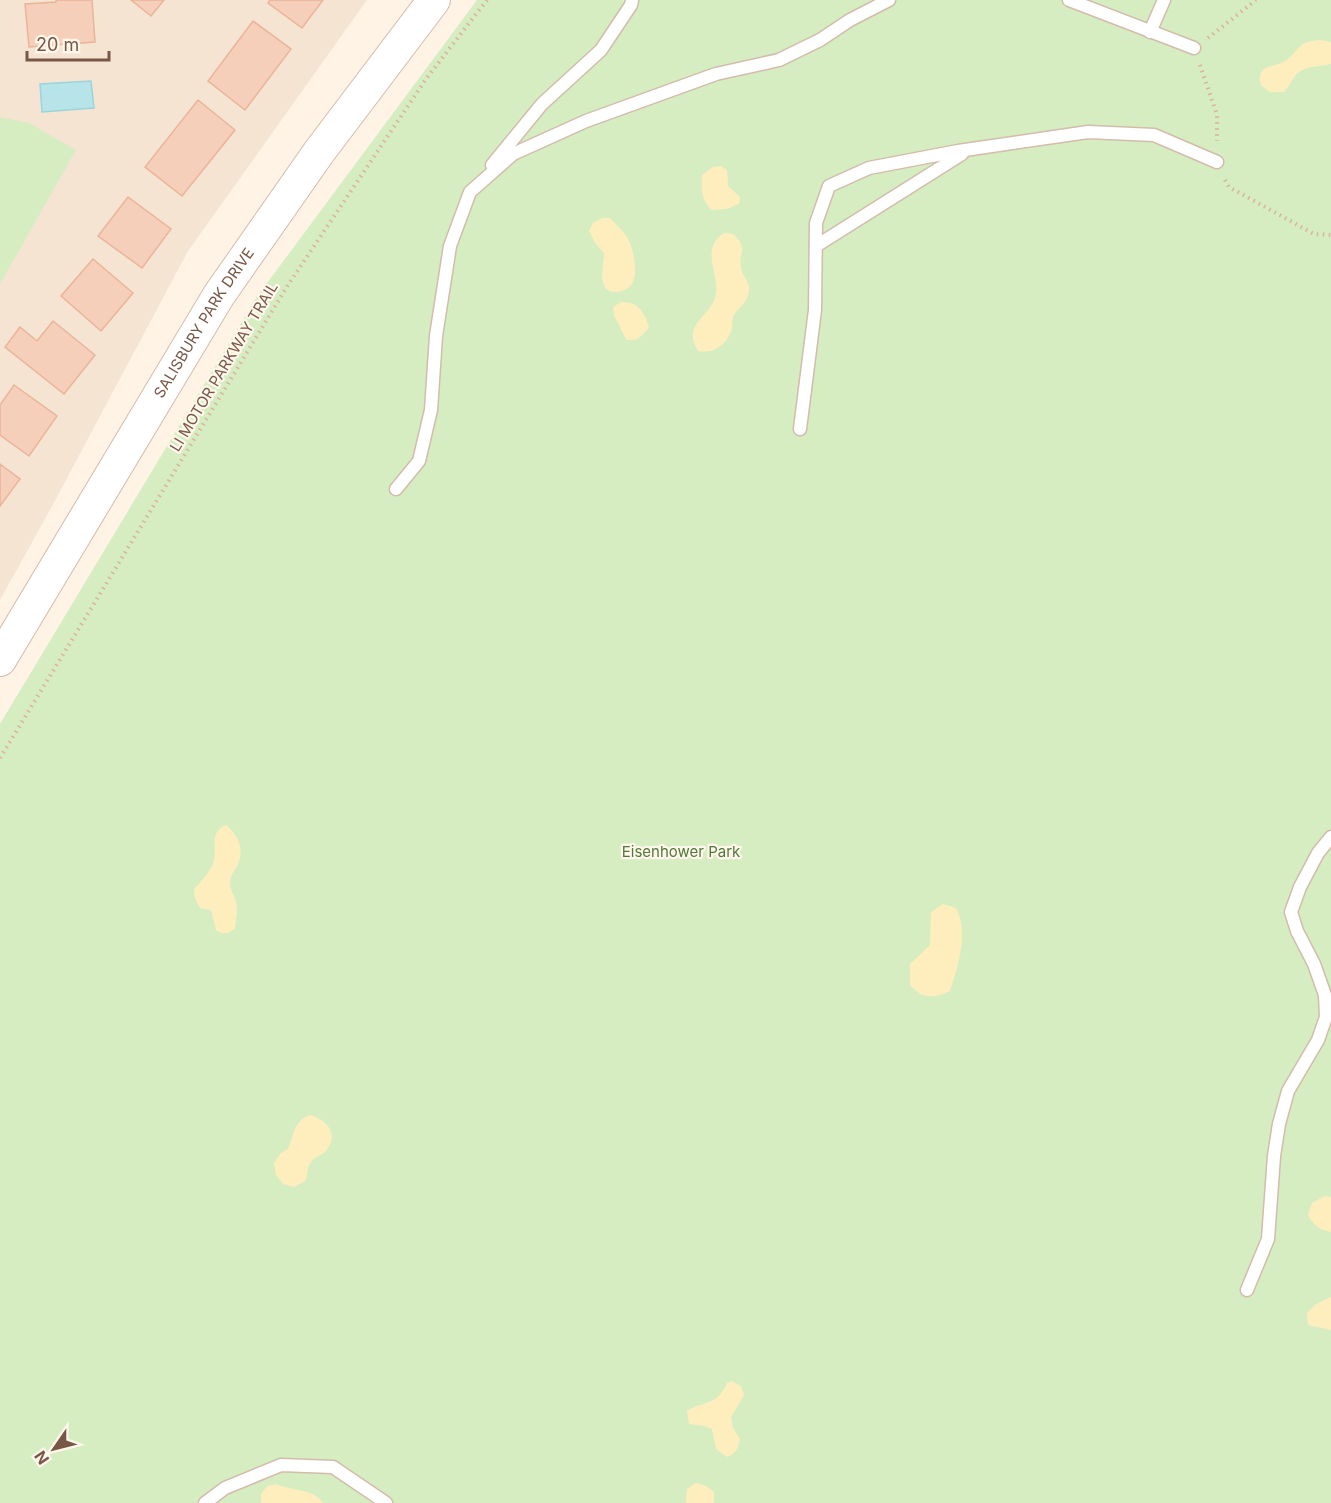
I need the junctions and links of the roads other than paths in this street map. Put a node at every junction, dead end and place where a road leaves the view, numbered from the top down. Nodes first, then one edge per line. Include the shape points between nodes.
1 (434, 0) edge
2 (632, 0) edge
3 (889, 0) edge
4 (1069, 0) edge
5 (1164, 0) edge
6 (1150, 32) junction
7 (1194, 48) road end
8 (968, 150) junction
9 (1217, 162) road end
10 (470, 192) junction
11 (816, 246) junction
12 (800, 429) dead end
13 (396, 489) dead end
14 (0, 660) edge
15 (1331, 837) edge
16 (1247, 1290) dead end
17 (205, 1503) edge
18 (386, 1503) edge

1 - 14 main road, SALISBURY PARK DRIVE via 219,295
2 - 10 lane via 601,50 542,104
3 - 10 lane via 779,60 716,74 586,121 513,154
4 - 6 lane
5 - 6 lane
6 - 7 lane
8 - 9 lane via 1088,132 1143,134
8 - 11 lane
8 - 11 lane via 869,168 829,186 816,223
10 - 13 lane via 450,246 436,336 431,410 419,461
11 - 12 lane via 814,310
15 - 16 lane via 1300,887 1292,912 1318,975 1326,1017 1318,1040 1288,1091 1274,1156 1268,1239
17 - 18 lane via 225,1488 281,1465 333,1467

